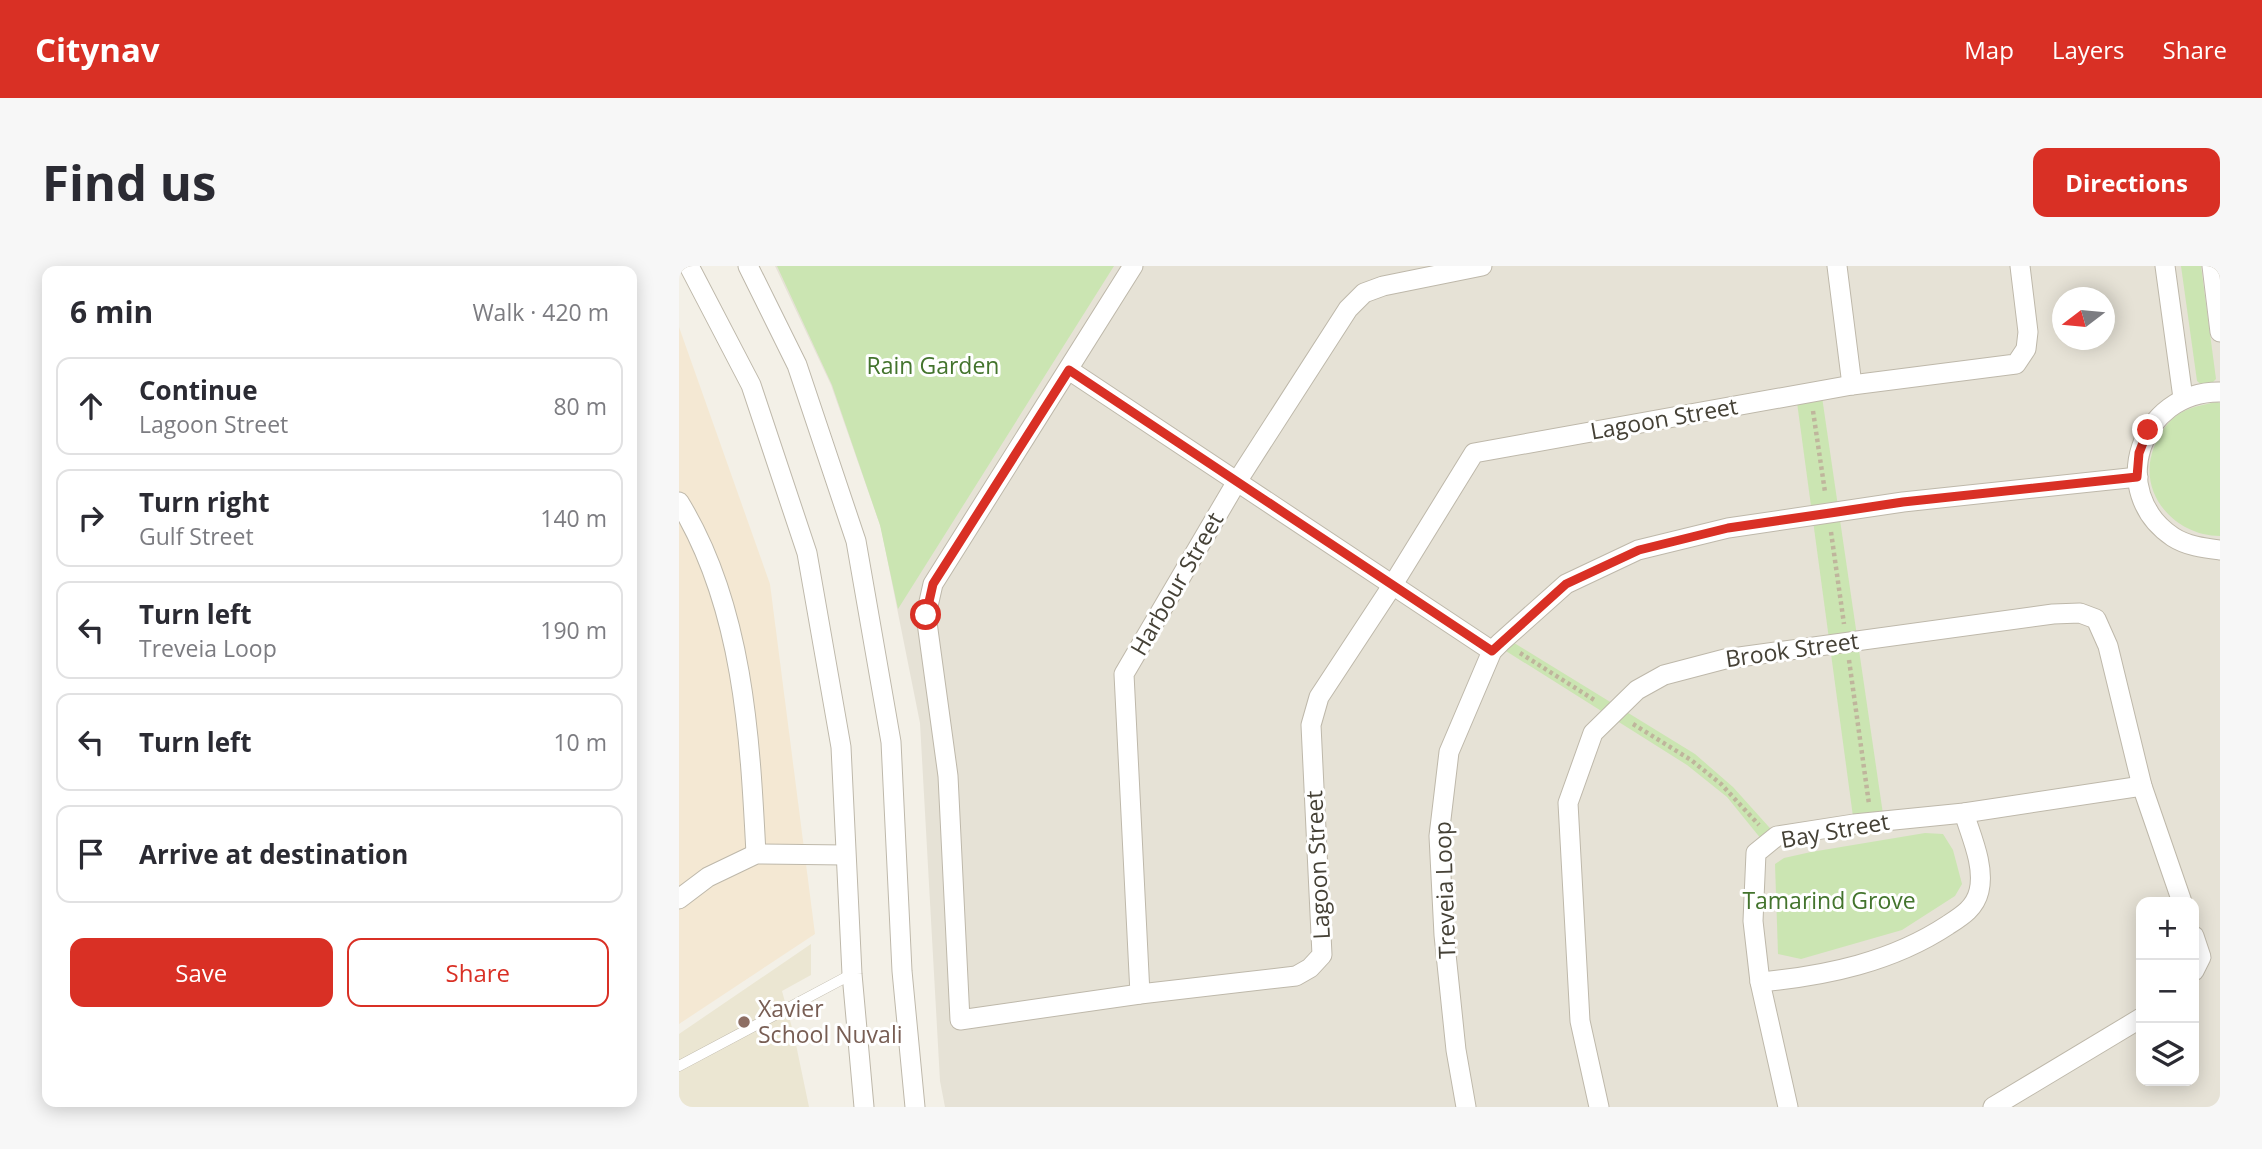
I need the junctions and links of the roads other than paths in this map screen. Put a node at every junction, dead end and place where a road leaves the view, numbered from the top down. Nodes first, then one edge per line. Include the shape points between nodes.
1 (689, 266) edge
2 (748, 266) edge
3 (1133, 266) edge
4 (1482, 266) edge
5 (1836, 266) edge
6 (2020, 266) edge
7 (2165, 266) edge
8 (2211, 266) edge
9 (2220, 332) edge
10 (1069, 370) junction
11 (1852, 385) junction
12 (2220, 392) edge
13 (2183, 398) junction
14 (2137, 477) junction
15 (1236, 483) junction
16 (679, 502) edge
17 (2220, 550) edge
18 (1392, 586) junction
19 (1497, 646) junction
20 (2142, 786) junction
21 (1964, 813) junction
22 (756, 854) junction
23 (845, 855) junction
24 (2180, 897) edge
25 (679, 900) edge
26 (852, 974) junction
27 (1760, 982) junction
28 (1140, 994) junction
29 (2136, 1021) edge
30 (679, 1066) edge
31 (865, 1107) edge
32 (915, 1107) edge
33 (1466, 1107) edge
34 (1598, 1107) edge
35 (1788, 1107) edge
36 (1993, 1107) edge

1 - 23 street via 751,385 807,553 841,747
2 - 32 street via 797,365 856,541 891,742 902,971
3 - 10 street, Lagoon Street
4 - 15 street, Harbour Street via 1364,293 1348,309
5 - 11 street
6 - 11 street, Lagoon Street via 2028,332 2026,349 2016,365
7 - 13 street
8 - 9 street
10 - 15 street
10 - 28 street, Lagoon Street via 933,584 926,615 948,776 960,1020
11 - 18 street, Lagoon Street via 1474,453
12 - 13 street
13 - 14 street via 2148,430 2139,453
14 - 17 street via 2143,501 2156,522 2174,538
14 - 19 street, Treveia Loop via 1903,502 1728,528 1639,550 1566,584
15 - 18 street
15 - 28 street, Harbour Street via 1124,674
16 - 22 street via 695,528 738,660
18 - 19 street
18 - 28 street, Lagoon Street via 1319,697 1311,724 1322,955 1296,976
19 - 33 street, Treveia Loop via 1450,752 1439,836 1445,948
20 - 21 street, Bay Street
20 - 24 street, Brook Street
20 - 34 street, Brook Street via 2108,646 2096,619 2080,613 1725,659 1664,675 1637,690 1593,733 1568,803 1580,1021
21 - 27 street via 1981,872 1979,892 1970,910 1892,956 1810,977
21 - 27 street, Bay Street via 1777,836 1756,853 1753,921
22 - 23 street
22 - 25 street via 708,877
23 - 26 street
26 - 30 lane
26 - 31 street
27 - 35 street, Bay Street
29 - 36 street

